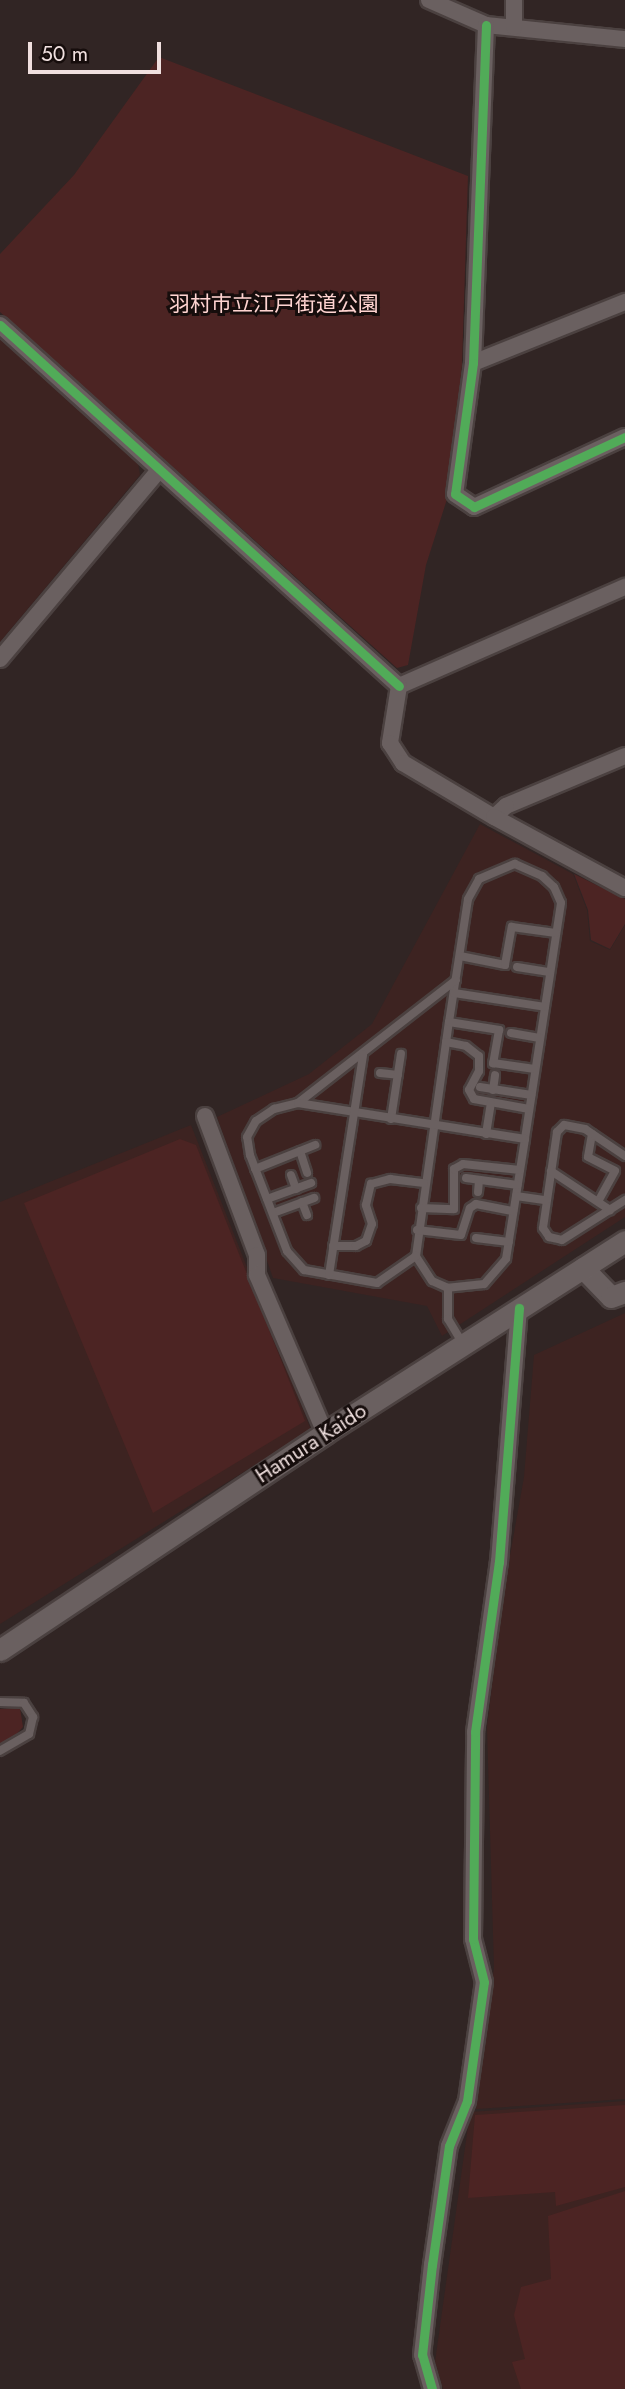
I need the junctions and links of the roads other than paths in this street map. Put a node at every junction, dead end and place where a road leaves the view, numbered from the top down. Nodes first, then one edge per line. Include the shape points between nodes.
1 (429, 0) edge
2 (514, 0) edge
3 (486, 25) junction
4 (514, 27) junction
5 (625, 39) edge
6 (625, 302) edge
7 (0, 325) edge
8 (473, 363) junction
9 (625, 437) edge
10 (159, 470) junction
11 (625, 587) edge
12 (0, 659) edge
13 (399, 686) junction
14 (625, 756) edge
15 (494, 817) junction
16 (625, 888) edge
17 (556, 933) junction
18 (460, 956) junction
19 (517, 967) dead end
20 (550, 972) junction
21 (456, 980) junction
22 (454, 993) junction
23 (545, 1007) junction
24 (449, 1022) junction
25 (511, 1033) dead end
26 (540, 1038) junction
27 (446, 1042) junction
28 (401, 1054) dead end
29 (363, 1055) junction
30 (536, 1069) junction
31 (380, 1073) dead end
32 (495, 1074) dead end
33 (398, 1075) junction
34 (480, 1087) dead end
35 (493, 1090) junction
36 (531, 1096) junction
37 (298, 1103) junction
38 (491, 1103) junction
39 (530, 1109) junction
40 (354, 1112) junction
41 (205, 1116) dead end
42 (391, 1119) junction
43 (433, 1126) junction
44 (486, 1134) junction
45 (592, 1134) junction
46 (525, 1139) junction
47 (315, 1145) dead end
48 (300, 1151) junction
49 (625, 1156) edge
50 (255, 1169) junction
51 (520, 1170) junction
52 (551, 1171) junction
53 (307, 1173) dead end
54 (291, 1175) dead end
55 (466, 1178) dead end
56 (479, 1180) junction
57 (311, 1183) dead end
58 (424, 1183) junction
59 (517, 1185) junction
60 (296, 1189) junction
61 (478, 1192) dead end
62 (516, 1196) junction
63 (314, 1198) dead end
64 (267, 1199) junction
65 (546, 1200) junction
66 (625, 1200) edge
67 (302, 1202) junction
68 (598, 1202) junction
69 (421, 1208) junction
70 (610, 1210) junction
71 (513, 1211) junction
72 (273, 1213) junction
73 (307, 1215) dead end
74 (417, 1230) junction
75 (476, 1238) dead end
76 (625, 1241) edge
77 (509, 1242) junction
78 (333, 1246) junction
79 (415, 1256) junction
80 (583, 1269) junction
81 (329, 1275) junction
82 (448, 1288) junction
83 (625, 1292) edge
84 (519, 1308) junction
85 (463, 1344) junction
86 (325, 1433) junction
87 (0, 1650) edge
88 (0, 1702) edge
89 (0, 1751) edge
90 (432, 2389) edge

1 - 3 street
2 - 4 street
3 - 4 street
3 - 8 street
4 - 5 street
6 - 8 street
7 - 10 street
8 - 9 street via 454,494 474,507
10 - 12 street
10 - 13 street
11 - 13 street
13 - 15 street via 390,743 403,763
14 - 15 street via 506,806
15 - 16 street
17 - 18 lane via 512,927 505,965
17 - 18 lane via 561,903 554,887 530,867 515,864 493,869 479,879 468,900
17 - 20 lane
18 - 21 lane
19 - 20 lane
20 - 23 lane
21 - 22 lane
21 - 29 lane
22 - 23 lane
22 - 24 lane
23 - 26 lane
24 - 27 lane
24 - 30 lane via 499,1030 493,1063
25 - 26 lane
26 - 30 lane
27 - 38 lane via 476,1051 481,1063 469,1094
27 - 43 lane
28 - 33 lane
29 - 37 lane
29 - 40 lane
30 - 36 lane
31 - 33 lane
32 - 35 lane
33 - 42 lane
34 - 35 lane
35 - 36 lane
36 - 39 lane
37 - 40 lane
37 - 50 lane via 274,1109 256,1121 247,1138
38 - 39 lane
38 - 44 lane
39 - 46 lane
40 - 42 lane
40 - 78 lane
41 - 86 street via 257,1255 257,1275
42 - 43 lane
43 - 44 lane
43 - 58 lane
44 - 46 lane
45 - 49 lane
45 - 52 lane via 575,1124 564,1125 557,1132
45 - 68 lane via 588,1157 615,1171
46 - 51 lane
47 - 48 lane
48 - 50 lane
48 - 53 lane
50 - 64 lane
51 - 59 lane
51 - 69 lane via 463,1164 454,1170 454,1209
52 - 65 lane
52 - 68 lane
54 - 60 lane
55 - 56 lane
56 - 59 lane
56 - 61 lane
57 - 60 lane
58 - 69 lane
58 - 78 lane via 390,1179 371,1184 366,1195 372,1224 366,1241 356,1247
59 - 62 lane
60 - 64 lane
62 - 65 lane
62 - 71 lane
63 - 67 lane
64 - 72 lane
65 - 70 lane via 543,1228 549,1237 562,1240
66 - 70 lane
67 - 72 lane
67 - 73 lane
68 - 70 lane
69 - 74 lane
71 - 74 lane via 476,1205 470,1208 461,1235
71 - 77 lane
72 - 81 lane via 287,1251 304,1270
74 - 79 lane
75 - 77 lane
76 - 80 main road, Hamura Kaido
77 - 82 lane via 506,1259 484,1284
78 - 81 lane
79 - 81 lane via 377,1283
79 - 82 lane via 432,1280
80 - 83 main road via 611,1297
80 - 84 main road, Hamura Kaido
82 - 85 lane via 448,1319
84 - 85 main road, Hamura Kaido
84 - 90 street via 499,1562 475,1732 473,1939 484,1982 467,2101 449,2146 432,2265 422,2355
85 - 86 main road, Hamura Kaido
86 - 87 main road, Hamura Kaido
88 - 89 lane via 24,1703 33,1717 29,1734

